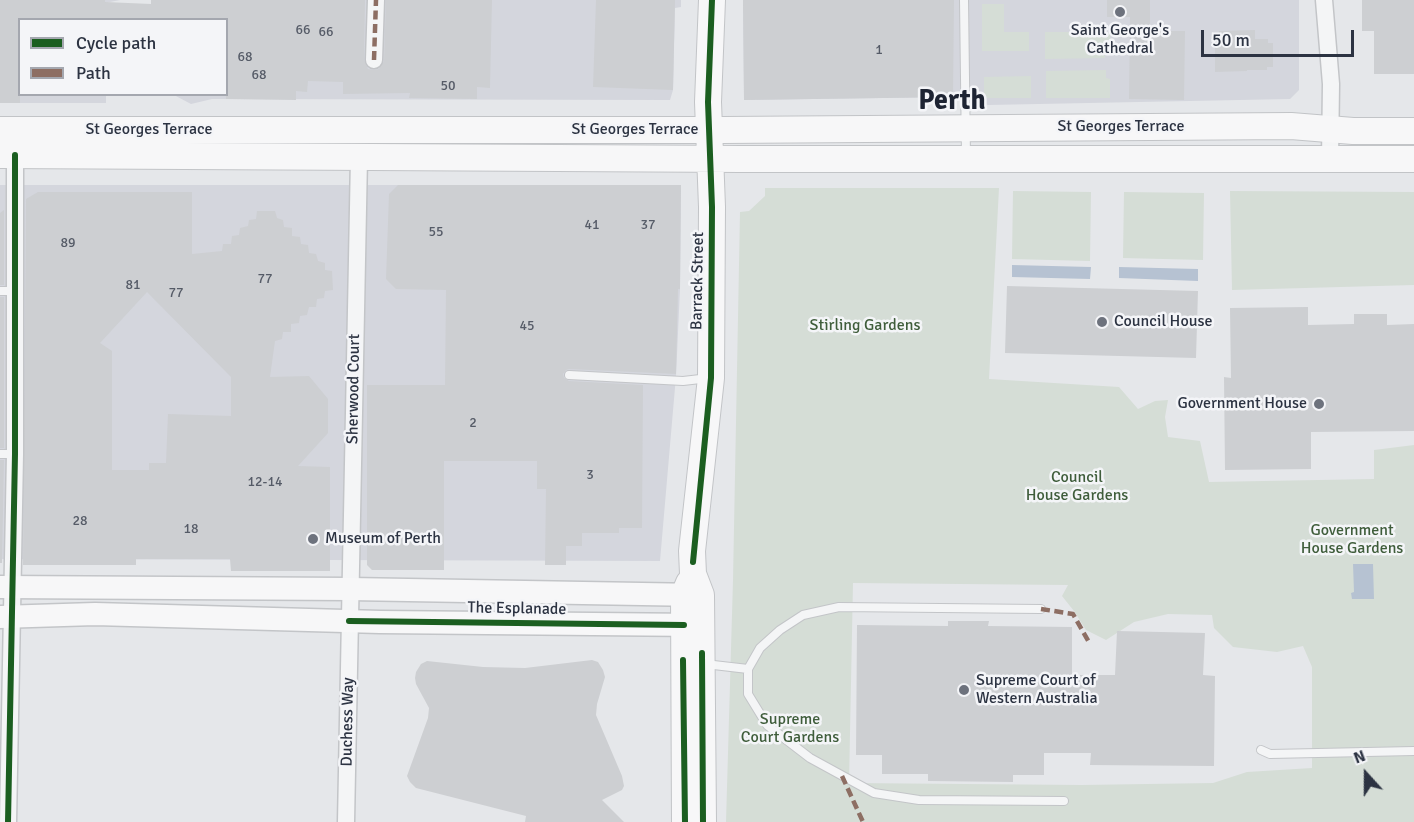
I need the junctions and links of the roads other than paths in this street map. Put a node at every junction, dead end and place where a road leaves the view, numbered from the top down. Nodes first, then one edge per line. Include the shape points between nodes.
1 (376, 0) edge
2 (712, 0) edge
3 (964, 0) edge
4 (1324, 0) edge
5 (374, 60) dead end
6 (965, 127) junction
7 (1330, 129) junction
8 (0, 130) edge
9 (710, 130) junction
10 (1414, 131) edge
11 (8, 155) edge
12 (358, 157) junction
13 (711, 159) junction
14 (966, 159) junction
15 (1330, 159) junction
16 (1414, 159) edge
17 (7, 291) edge
18 (569, 375) dead end
19 (711, 378) junction
20 (8, 454) edge
21 (6, 586) edge
22 (350, 588) junction
23 (693, 588) junction
24 (1041, 609) dead end
25 (6, 617) edge
26 (349, 621) junction
27 (693, 625) junction
28 (692, 662) junction
29 (748, 669) junction
30 (1261, 750) dead end
31 (1414, 751) edge
32 (1064, 801) dead end
33 (8, 822) edge
34 (346, 822) edge
35 (685, 822) edge
36 (704, 822) edge

1 - 5 street
2 - 9 main road, Barrack Street
3 - 6 lane
4 - 7 street via 1331,84
6 - 7 main road, St Georges Terrace
6 - 9 main road, St Georges Terrace
6 - 14 lane
7 - 10 main road, St Georges Terrace
7 - 15 street
8 - 9 main road, St Georges Terrace
9 - 13 main road, Barrack Street
11 - 12 main road, St Georges Terrace
11 - 17 street
12 - 13 main road, St Georges Terrace
12 - 22 street, Sherwood Court
13 - 14 main road, St Georges Terrace
13 - 19 main road, Barrack Street
14 - 15 main road, St Georges Terrace
15 - 16 main road, St Georges Terrace
17 - 20 street
18 - 19 lane via 683,381
19 - 23 main road, Barrack Street via 692,551
20 - 21 street
21 - 22 main road, The Esplanade
21 - 25 street
22 - 23 main road, The Esplanade
22 - 26 street, Sherwood Court
23 - 27 main road, Barrack Street
24 - 29 lane via 839,607 803,615 780,630 760,648
25 - 26 main road, The Esplanade via 95,614
25 - 33 street
26 - 27 main road, The Esplanade
26 - 34 street, Duchess Way
27 - 28 main road, Barrack Street
28 - 29 lane
28 - 35 main road, Barrack Street
28 - 36 main road, Barrack Street
29 - 32 lane via 748,694 767,725 810,758 874,793 919,800
30 - 31 lane via 1270,754

